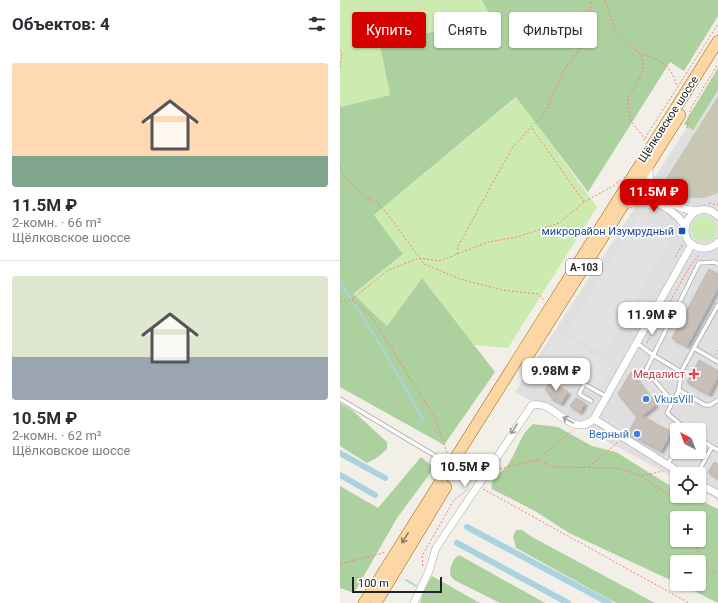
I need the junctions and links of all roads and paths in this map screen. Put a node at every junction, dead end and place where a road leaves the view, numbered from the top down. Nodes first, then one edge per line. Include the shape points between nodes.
1 (592, 0) edge
2 (605, 0) edge
3 (718, 24) edge
4 (718, 41) edge
5 (340, 50) edge
6 (640, 54) junction
7 (718, 54) edge
8 (718, 64) edge
9 (340, 68) edge
10 (677, 87) junction
11 (340, 108) edge
12 (340, 112) edge
13 (531, 127) junction
14 (687, 128) dead end
15 (644, 138) junction
16 (644, 142) dead end
17 (649, 165) junction
18 (340, 166) edge
19 (634, 173) junction
20 (584, 202) junction
21 (707, 204) dead end
22 (623, 206) junction
23 (718, 206) edge
24 (698, 211) junction
25 (718, 216) edge
26 (685, 226) junction
27 (682, 238) dead end
28 (718, 242) edge
29 (692, 244) junction
30 (704, 254) dead end
31 (457, 255) junction
32 (675, 257) dead end
33 (419, 258) junction
34 (718, 264) edge
35 (352, 300) junction
36 (340, 302) edge
37 (550, 305) junction
38 (718, 305) edge
39 (640, 346) junction
40 (694, 348) junction
41 (716, 354) dead end
42 (653, 355) junction
43 (718, 355) edge
44 (718, 362) edge
45 (681, 372) junction
46 (679, 390) junction
47 (606, 397) junction
48 (340, 399) edge
49 (718, 400) edge
50 (591, 401) dead end
51 (672, 401) junction
52 (594, 418) junction
53 (679, 423) edge
54 (578, 425) junction
55 (619, 442) dead end
56 (706, 443) edge
57 (712, 447) junction
58 (718, 450) edge
59 (672, 459) edge
60 (537, 460) junction
61 (451, 465) junction
62 (701, 467) edge
63 (588, 468) junction
64 (667, 468) junction
65 (670, 469) edge
66 (487, 471) junction
67 (641, 476) junction
68 (477, 486) junction
69 (469, 488) dead end
70 (706, 488) edge
71 (718, 494) edge
72 (687, 511) edge
73 (696, 547) edge
74 (388, 552) dead end
75 (340, 564) edge
76 (425, 570) dead end
77 (718, 574) edge
78 (364, 603) edge
79 (376, 603) edge
80 (414, 603) edge
81 (689, 603) edge

1 - 13 path via 584,44 564,70 545,113
2 - 6 path via 614,30
3 - 10 path
4 - 19 main road, Щёлковское шоссе / А-103
5 - 9 path
6 - 10 path via 663,62 671,70
6 - 15 path via 643,68 628,97 628,106 631,121
7 - 17 main road, Щёлковское шоссе / А-103
8 - 14 path via 691,108
10 - 15 path
11 - 12 path
13 - 20 path
13 - 31 path via 512,148 458,246
15 - 16 path
17 - 22 main road, Щёлковское шоссе / А-103
17 - 24 street via 650,181 656,191 680,207
18 - 33 path via 342,173 357,190 377,202 385,211
19 - 20 path via 623,176 613,186
19 - 37 main road, Щёлковское шоссе / А-103
20 - 31 path via 559,223 517,237 488,242
21 - 23 path
22 - 26 street via 649,200 677,216
22 - 79 main road, Щёлковское шоссе / А-103 via 469,449
24 - 25 street via 708,210
24 - 26 street via 689,216
26 - 29 street via 686,236
27 - 32 path via 683,244
28 - 29 street via 704,248
29 - 39 street
30 - 39 path via 698,255 690,266
31 - 33 path via 440,261
33 - 35 path via 387,271
33 - 37 path via 424,264 460,279 502,290 538,294
34 - 42 lane via 699,263
35 - 36 path
35 - 61 path via 371,316 435,418
37 - 61 main road, Щёлковское шоссе / А-103
38 - 40 lane
39 - 42 lane
39 - 47 street
40 - 44 lane
40 - 45 lane
41 - 43 path
42 - 45 lane
42 - 51 lane via 646,370
45 - 46 lane
46 - 49 lane via 705,405
46 - 51 lane
47 - 50 lane via 584,384 580,394
47 - 52 street
48 - 61 lane
51 - 53 lane via 667,413
52 - 54 street via 588,424
52 - 64 street
54 - 60 path
54 -> 66 street via 541,405 532,405
55 - 63 path
56 - 57 lane
57 - 58 lane
57 - 62 lane
59 - 64 lane
60 - 63 path via 555,466
60 - 66 path
61 -> 78 main road, Щёлковское шоссе / А-103
63 - 67 path via 617,468
64 - 65 street
64 - 67 path
66 - 68 street
67 - 72 path
68 - 80 street via 436,548 429,572
68 - 81 path
69 - 76 path via 454,500 422,556
70 - 71 street
73 - 77 path via 706,566
74 - 75 path

